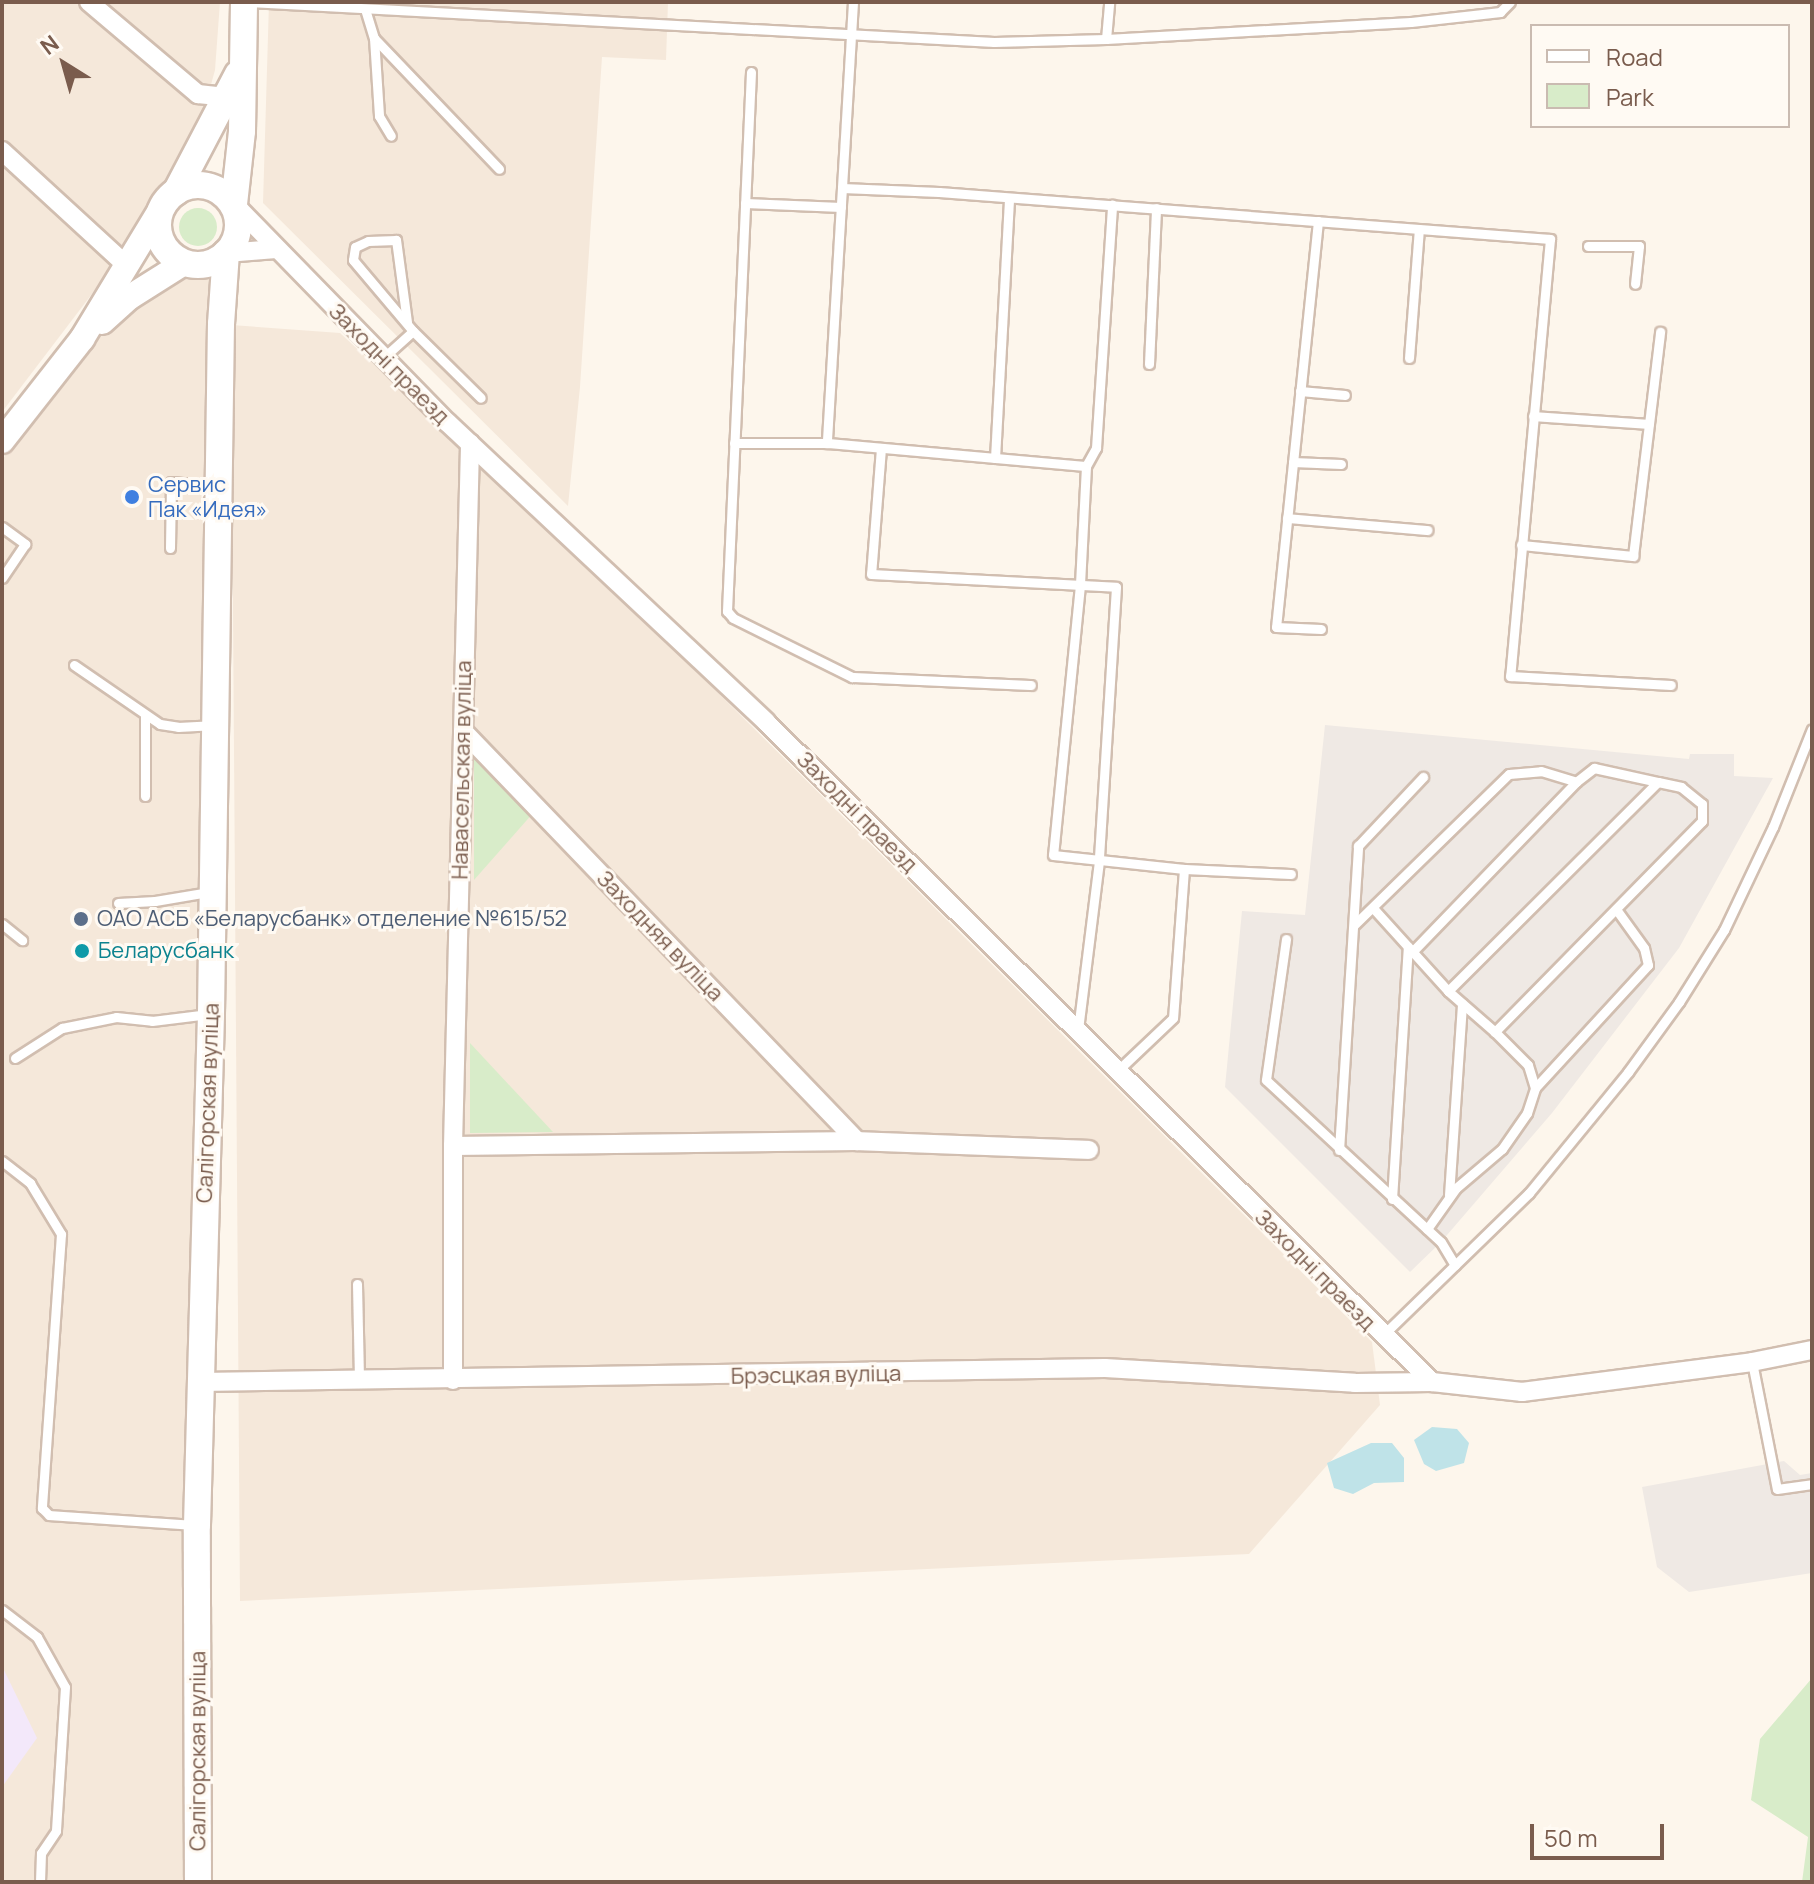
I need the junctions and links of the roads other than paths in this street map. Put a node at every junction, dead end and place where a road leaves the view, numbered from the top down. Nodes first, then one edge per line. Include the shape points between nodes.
1 (89, 2) edge
2 (246, 2) edge
3 (853, 2) edge
4 (1109, 2) edge
5 (1510, 2) edge
6 (365, 9) junction
7 (850, 34) junction
8 (374, 38) junction
9 (1106, 39) junction
10 (242, 67) junction
11 (751, 72) dead end
12 (228, 97) junction
13 (391, 136) dead end
14 (2, 151) edge
15 (499, 169) dead end
16 (842, 188) junction
17 (169, 198) junction
18 (1009, 198) junction
19 (745, 203) junction
20 (234, 204) junction
21 (1112, 205) junction
22 (841, 207) junction
23 (1156, 208) junction
24 (1318, 221) junction
25 (1419, 229) junction
26 (1588, 246) dead end
27 (276, 249) junction
28 (226, 253) junction
29 (184, 263) junction
30 (128, 267) junction
31 (1635, 284) dead end
32 (221, 324) junction
33 (410, 326) junction
34 (1660, 332) dead end
35 (82, 339) junction
36 (383, 358) junction
37 (1409, 358) dead end
38 (1149, 364) dead end
39 (1300, 391) junction
40 (1345, 395) dead end
41 (481, 398) dead end
42 (1533, 416) junction
43 (1649, 424) junction
44 (2, 441) edge
45 (470, 443) junction
46 (734, 443) junction
47 (827, 443) junction
48 (881, 448) junction
49 (995, 458) junction
50 (1293, 462) junction
51 (1341, 464) dead end
52 (1086, 466) junction
53 (220, 486) junction
54 (1287, 518) junction
55 (2, 527) edge
56 (1427, 530) dead end
57 (1521, 545) junction
58 (170, 548) dead end
59 (2, 578) edge
60 (1080, 585) junction
61 (1321, 629) dead end
62 (74, 665) dead end
63 (1031, 685) dead end
64 (1671, 685) dead end
65 (145, 715) junction
66 (215, 725) junction
67 (1812, 729) edge
68 (463, 731) junction
69 (1423, 777) dead end
70 (1576, 782) junction
71 (1658, 782) junction
72 (145, 796) dead end
73 (1099, 861) junction
74 (1184, 869) junction
75 (1291, 874) dead end
76 (212, 891) junction
77 (118, 903) dead end
78 (1373, 908) junction
79 (1616, 909) junction
80 (2, 924) edge
81 (1354, 925) junction
82 (1286, 939) dead end
83 (22, 940) dead end
84 (1410, 950) junction
85 (1448, 991) junction
86 (1462, 1003) junction
87 (211, 1013) junction
88 (1495, 1032) junction
89 (1077, 1033) junction
90 (15, 1058) dead end
91 (1116, 1072) junction
92 (1535, 1088) junction
93 (857, 1141) junction
94 (453, 1146) junction
95 (1089, 1150) dead end
96 (1339, 1150) junction
97 (2, 1161) edge
98 (1449, 1198) junction
99 (1392, 1199) junction
100 (1427, 1229) junction
101 (1455, 1265) junction
102 (357, 1284) dead end
103 (1382, 1336) junction
104 (1812, 1350) edge
105 (1752, 1362) junction
106 (359, 1378) junction
107 (453, 1380) junction
108 (200, 1382) junction
109 (1432, 1382) junction
110 (1812, 1484) edge
111 (197, 1525) junction
112 (2, 1610) edge
113 (40, 1882) edge
114 (198, 1882) edge

1 - 12 street via 198,94
2 - 6 lane
2 - 10 main road
3 - 7 lane
4 - 9 lane
5 - 9 lane via 1500,12 1411,22
6 - 7 lane
6 - 8 lane
7 - 9 lane via 994,42
7 - 16 lane
8 - 13 lane via 379,116
8 - 15 lane
10 - 12 main road
10 - 20 main road
11 - 19 lane
12 - 17 main road
14 - 30 street
16 - 18 lane
16 - 22 lane
17 - 20 main road via 198,185
17 - 29 main road via 158,224 162,243
17 - 30 street
18 - 21 lane
18 - 49 lane
19 - 22 lane
19 - 46 lane
20 - 27 street, Заходні праезд
20 - 28 main road via 237,233
21 - 23 lane
21 - 52 lane via 1096,448
22 - 47 lane
23 - 24 lane
23 - 38 lane
24 - 25 lane
24 - 39 lane
25 - 37 lane
25 - 42 lane via 1550,239
26 - 31 lane via 1639,246
27 - 28 street
27 - 36 street, Заходні праезд
28 - 29 main road via 206,264
28 - 32 main road, Салігорская вуліца
29 - 32 main road, Салігорская вуліца via 208,283
29 - 35 street via 130,297
30 - 35 street
32 - 53 main road, Салігорская вуліца
33 - 33 lane via 353,260 355,247 396,240
33 - 36 lane
33 - 41 lane
34 - 43 lane
35 - 44 street
36 - 45 street, Заходні праезд
39 - 40 lane
39 - 50 lane
42 - 43 lane
42 - 57 lane
43 - 57 lane via 1633,556
45 - 68 street, Навасельская вуліца
45 - 89 street, Заходні праезд via 766,722
46 - 47 lane
46 - 63 lane via 727,611 733,618 852,677
47 - 48 lane
48 - 49 lane
48 - 60 lane via 871,574
49 - 52 lane
50 - 51 lane
50 - 54 lane
52 - 60 lane
53 - 58 lane via 171,482
53 - 66 main road, Салігорская вуліца
54 - 56 lane
54 - 61 lane via 1276,627
55 - 59 lane via 25,544
57 - 64 lane via 1510,676
60 - 73 lane via 1116,587
60 - 73 lane via 1053,855
62 - 65 lane
65 - 66 lane via 178,727
65 - 72 lane
66 - 76 main road, Салігорская вуліца
67 - 101 lane via 1749,879 1679,1002 1529,1193
68 - 93 street, Заходняя вуліца
68 - 94 street, Навасельская вуліца
69 - 81 lane via 1358,846
70 - 71 lane via 1594,768
70 - 78 lane via 1541,771 1509,774
70 - 84 lane
71 - 79 lane via 1681,787 1702,804 1702,821
71 - 85 lane
73 - 74 lane
73 - 89 lane
74 - 75 lane
74 - 91 lane via 1173,1018
76 - 77 lane
76 - 87 main road, Салігорская вуліца
78 - 81 lane
78 - 84 lane
79 - 88 lane
79 - 92 lane via 1644,948 1648,965
80 - 83 lane
81 - 96 lane
82 - 96 lane via 1266,1080
84 - 85 lane
84 - 99 lane
85 - 86 lane
86 - 88 lane
86 - 98 lane
87 - 90 lane via 152,1021 116,1017 62,1028
87 - 108 main road, Салігорская вуліца
88 - 92 lane via 1528,1065
89 - 91 street, Заходні праезд
91 - 103 street, Заходні праезд
92 - 98 lane via 1527,1113 1502,1149
93 - 94 street
93 - 95 street
94 - 107 street, Навасельская вуліца
96 - 99 lane
97 - 111 lane via 30,1183 61,1234 42,1508 49,1515
98 - 100 lane
99 - 100 lane
100 - 101 lane
101 - 103 lane
102 - 106 lane
103 - 109 street, Заходні праезд
104 - 105 street, Брэсцкая вуліца
105 - 109 street, Брэсцкая вуліца via 1522,1392
105 - 110 lane via 1777,1489
106 - 107 street, Брэсцкая вуліца
106 - 108 street, Брэсцкая вуліца
107 - 109 street, Брэсцкая вуліца via 1105,1368 1355,1383
108 - 111 main road, Салігорская вуліца
111 - 114 main road, Салігорская вуліца
112 - 113 lane via 37,1637 65,1687 56,1831 41,1853

